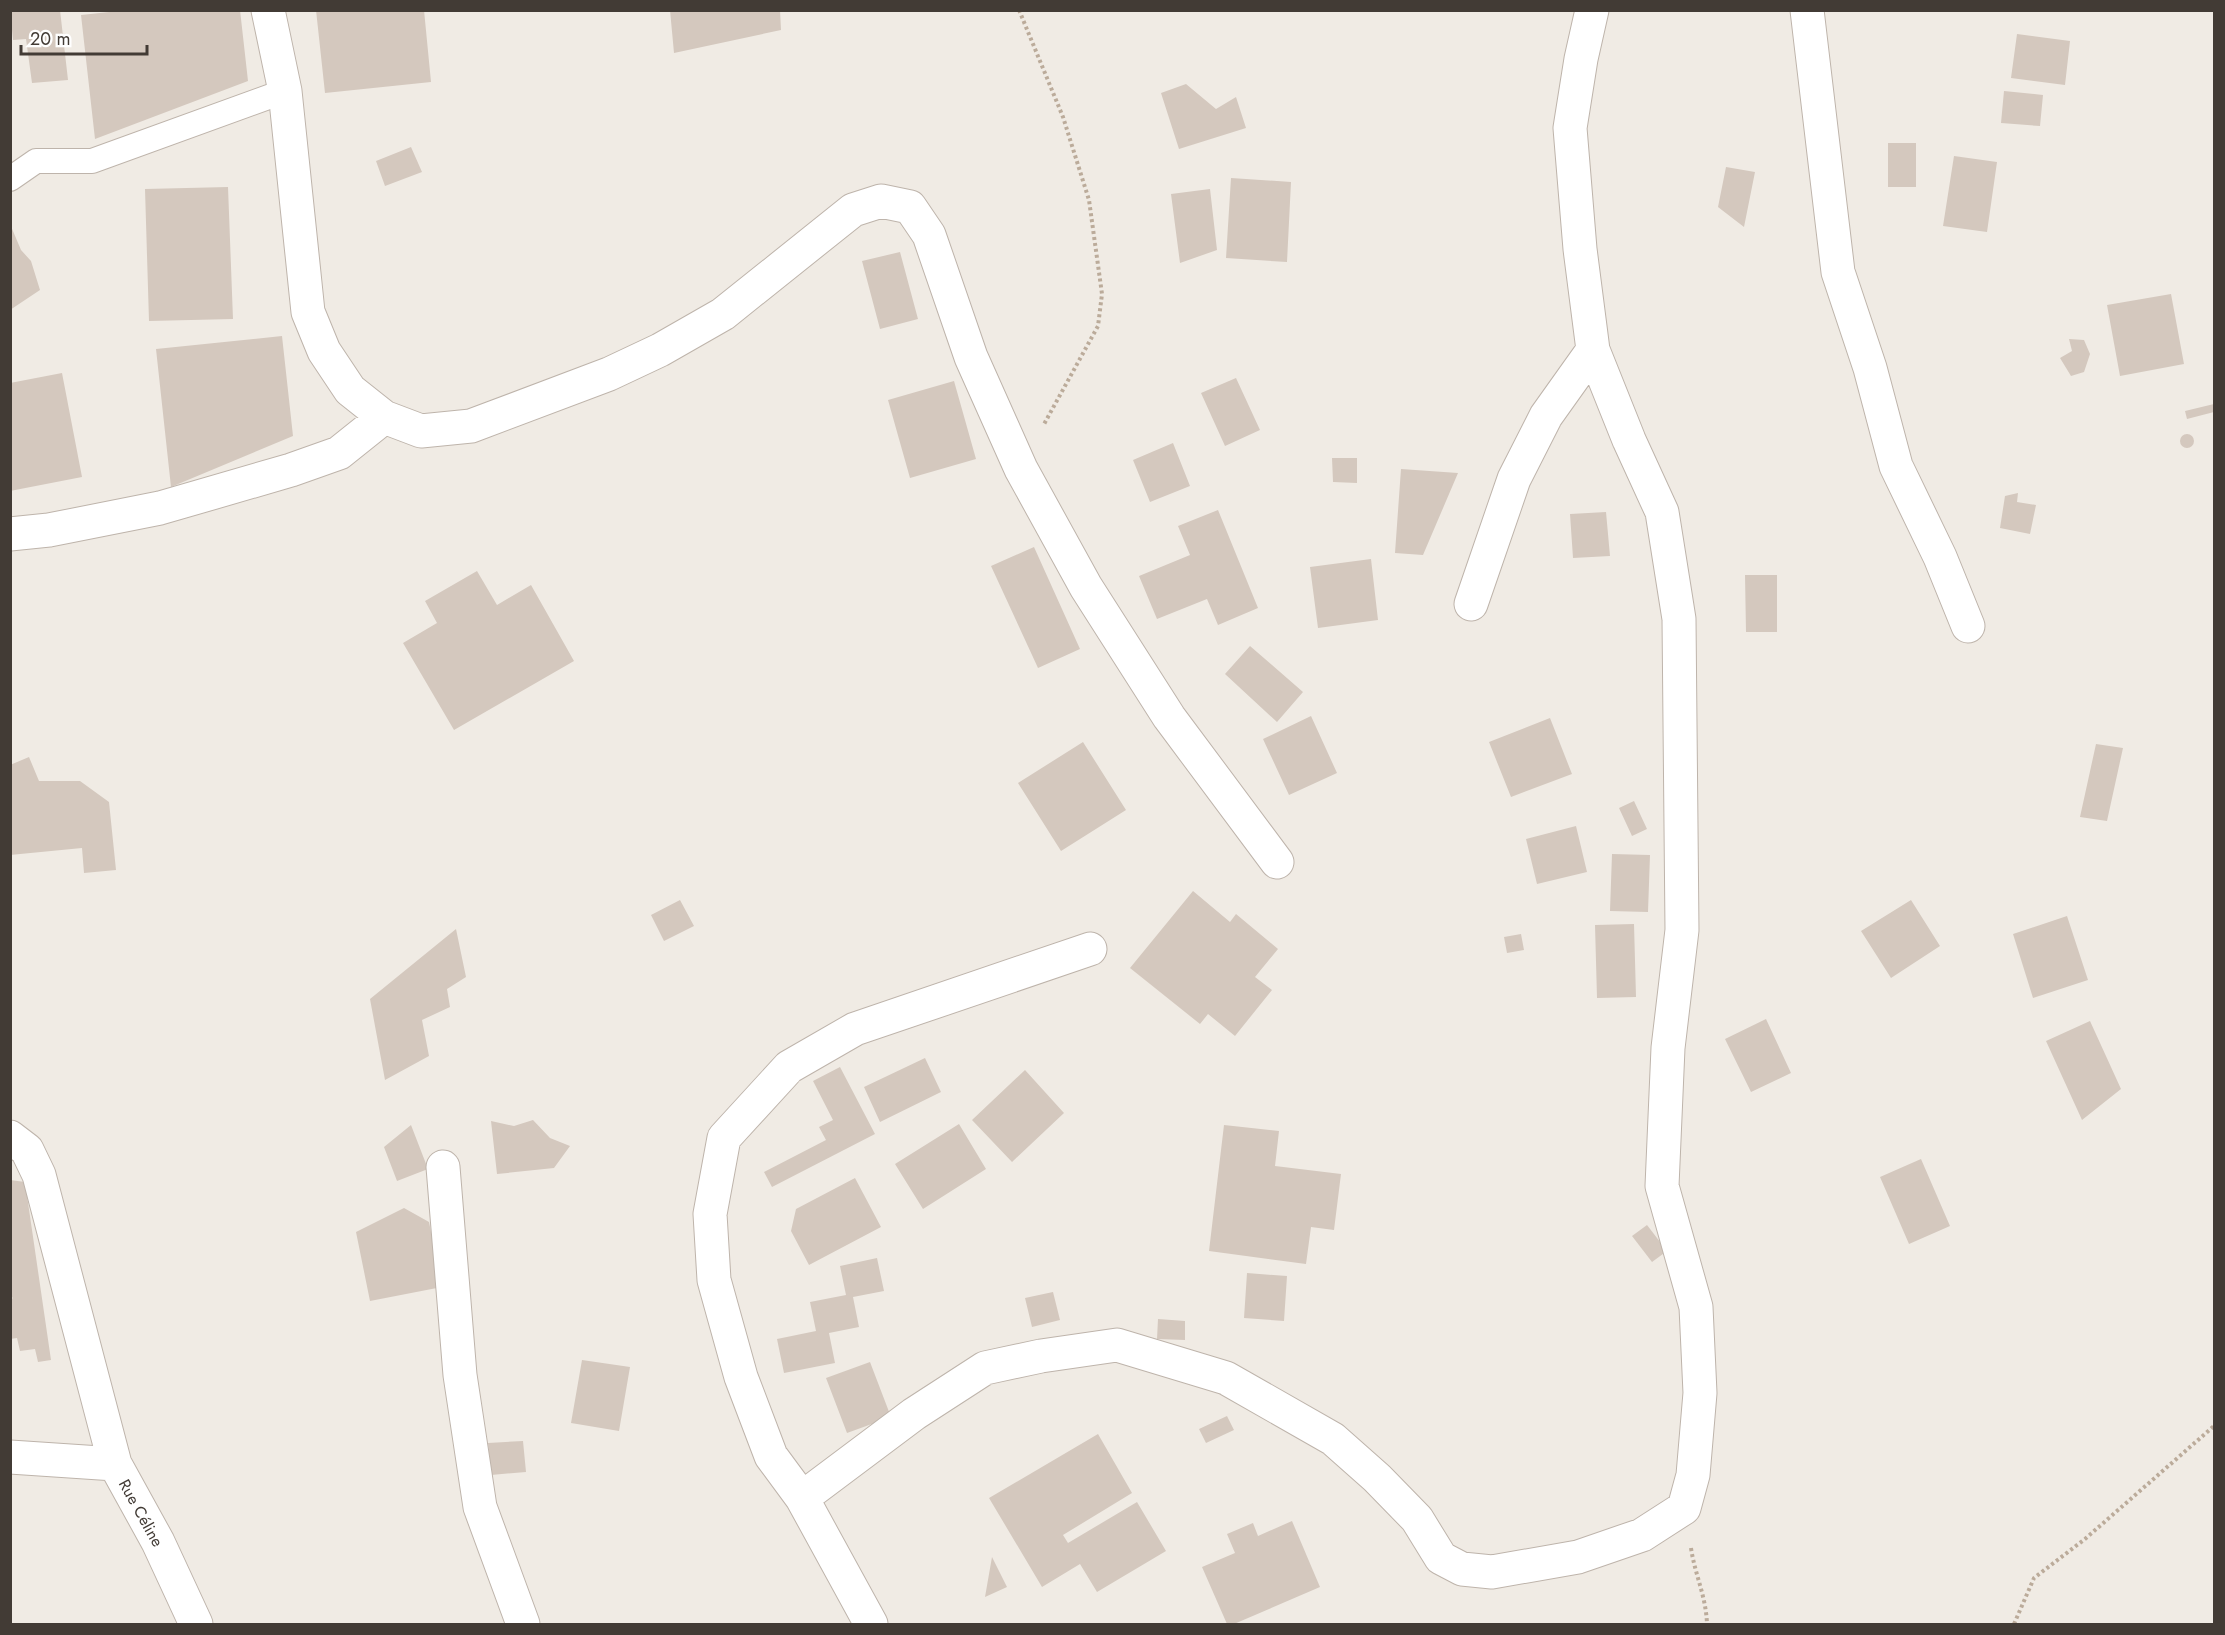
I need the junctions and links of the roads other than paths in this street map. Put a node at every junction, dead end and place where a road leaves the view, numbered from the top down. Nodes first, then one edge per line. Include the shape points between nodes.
1 (268, 10) edge
2 (1592, 10) edge
3 (1807, 10) edge
4 (285, 91) junction
5 (10, 179) edge
6 (1593, 350) junction
7 (384, 417) junction
8 (10, 534) edge
9 (1471, 604) dead end
10 (1968, 626) dead end
11 (1277, 862) dead end
12 (1090, 949) dead end
13 (10, 1137) edge
14 (443, 1167) dead end
15 (10, 1457) edge
16 (115, 1464) junction
17 (802, 1498) junction
18 (196, 1624) edge
19 (524, 1624) edge
20 (872, 1624) edge

1 - 4 street
2 - 6 street via 1570,128
3 - 10 street via 1838,272 1870,368 1896,466
4 - 5 lane via 92,161 36,161
4 - 7 street via 308,312 324,351 350,390
6 - 9 street via 1546,416 1514,478
6 - 17 street via 1662,512 1679,619 1682,930 1668,1048 1662,1186 1696,1307 1700,1393 1693,1475 1684,1508 1642,1535 1578,1557 1492,1572 1462,1569 1441,1558 1417,1519 1332,1439 1226,1378 1117,1345 985,1368 914,1414
7 - 8 street via 339,453 291,470 160,508
7 - 11 street via 421,431 471,426 609,374 723,314 853,210 881,201 910,207 929,235 971,357 1021,469 1086,587 1169,717
12 - 17 street via 855,1029 789,1067 724,1138 710,1214 714,1280 741,1377 771,1456
13 - 16 street via 27,1150 39,1175
14 - 19 street via 460,1376 480,1507
15 - 16 street, Rue Céline
16 - 18 street, Rue Céline via 158,1542
17 - 20 street

